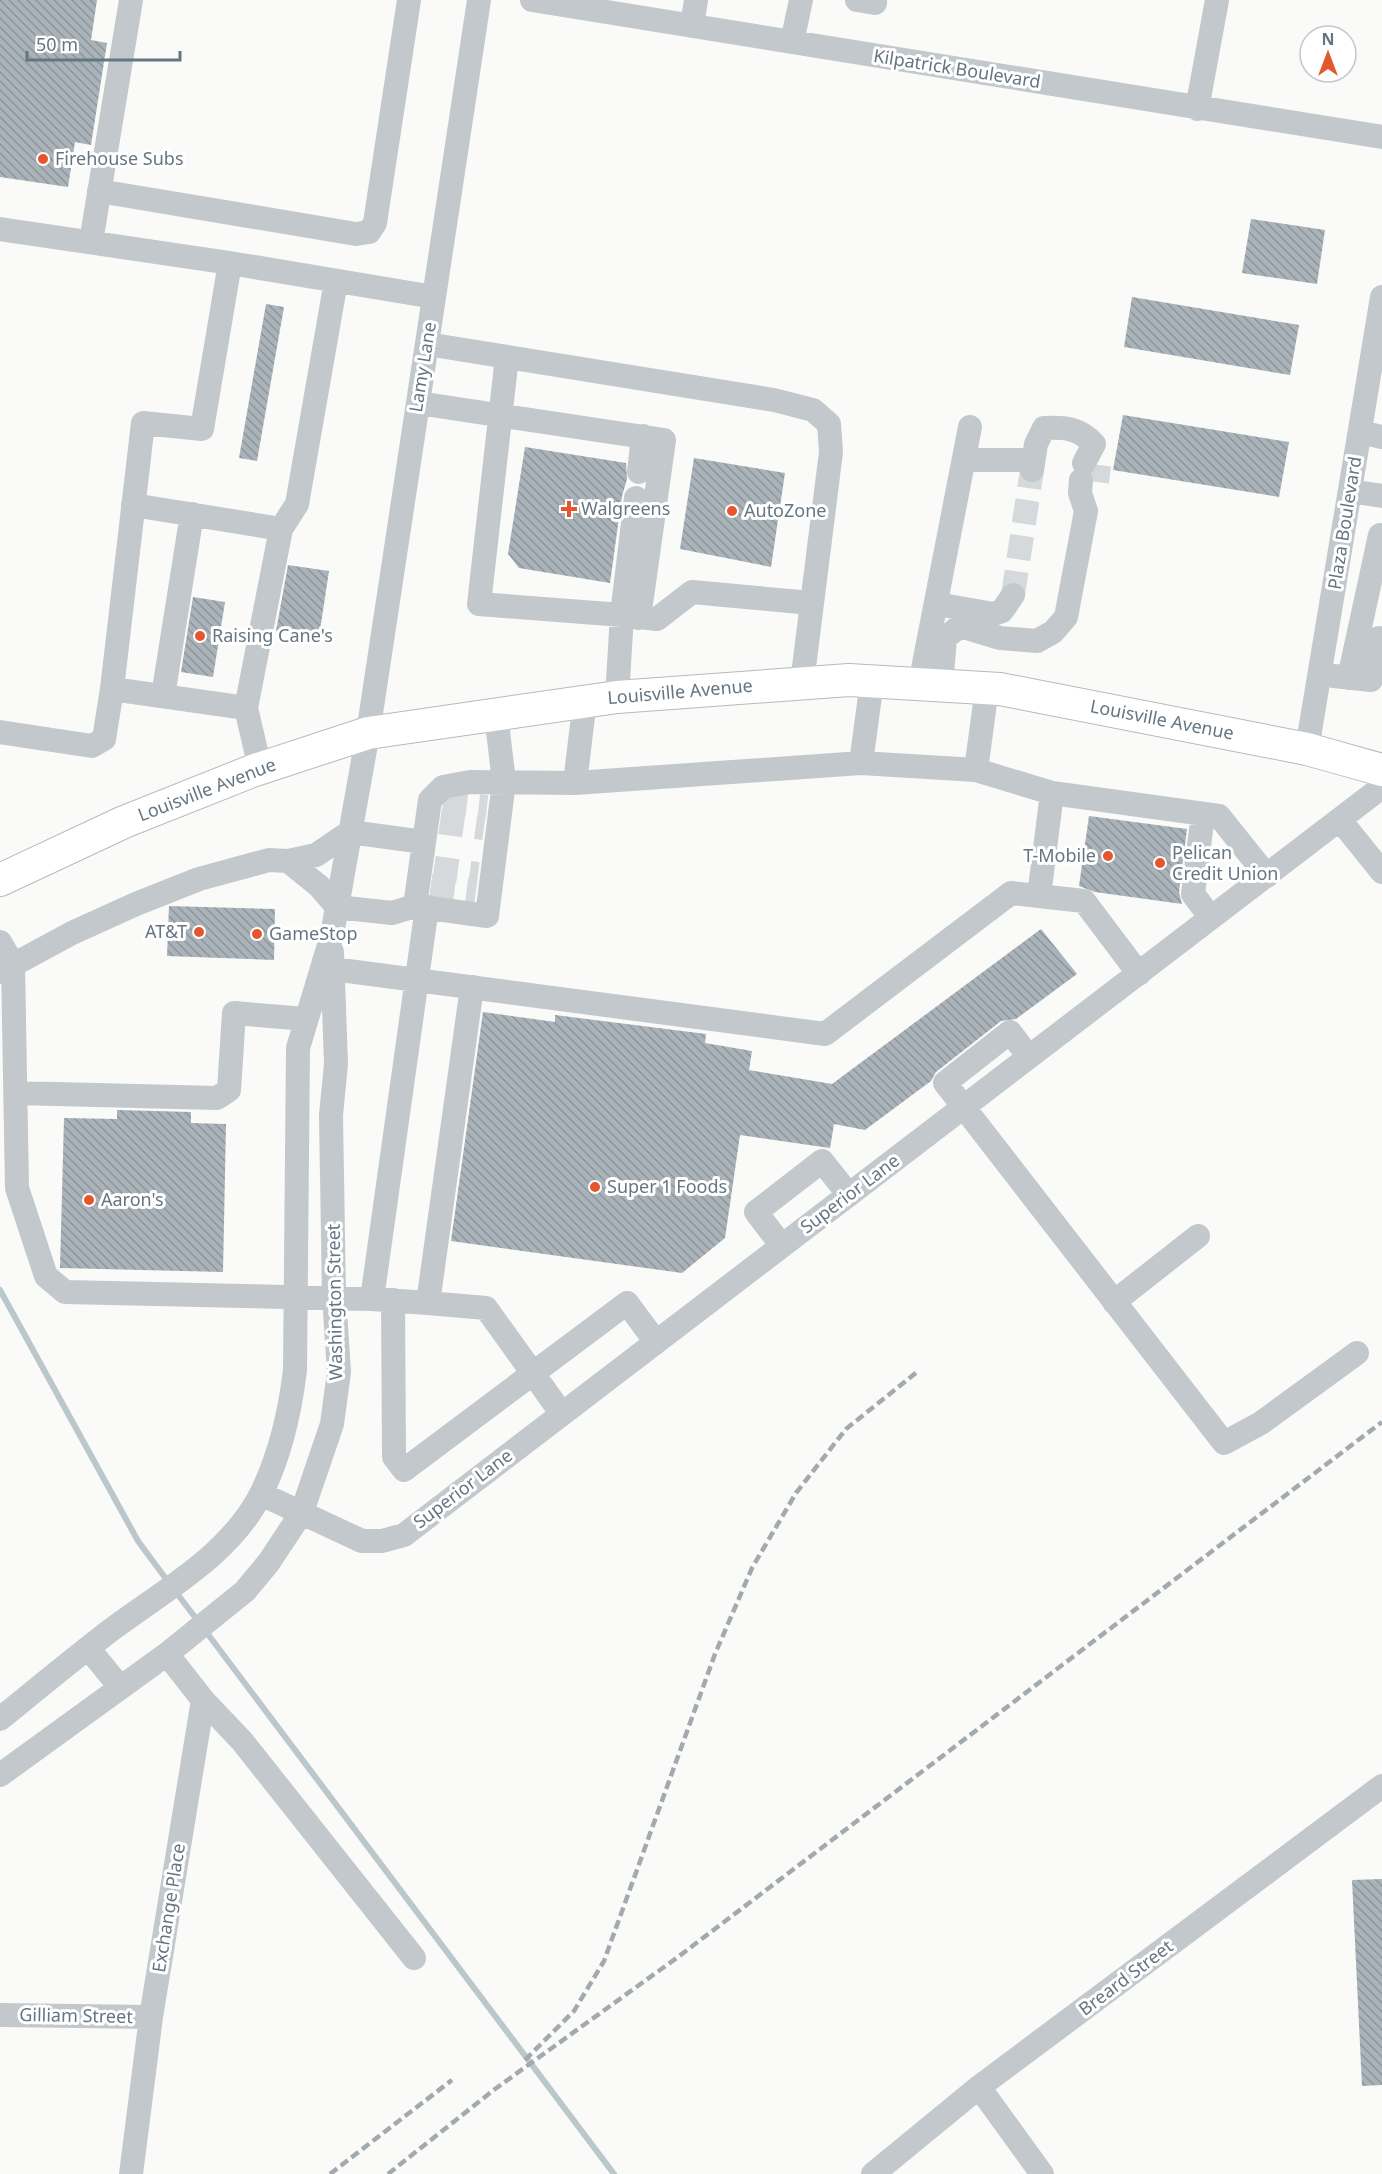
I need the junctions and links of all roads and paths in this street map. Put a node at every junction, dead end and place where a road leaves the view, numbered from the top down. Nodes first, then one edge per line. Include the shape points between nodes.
1 (131, 0) edge
2 (409, 0) edge
3 (479, 0) edge
4 (532, 0) edge
5 (696, 0) edge
6 (801, 0) edge
7 (857, 0) edge
8 (875, 0) edge
9 (1217, 0) edge
10 (558, 2) edge
11 (692, 26) junction
12 (792, 42) junction
13 (1197, 109) junction
14 (1382, 137) edge
15 (99, 191) junction
16 (0, 229) edge
17 (91, 242) junction
18 (230, 263) junction
19 (336, 281) junction
20 (434, 297) junction
21 (1382, 297) edge
22 (427, 344) junction
23 (507, 357) junction
24 (418, 403) junction
25 (502, 414) junction
26 (970, 427) dead end
27 (1371, 435) edge
28 (643, 436) junction
29 (964, 460) junction
30 (639, 472) dead end
31 (1350, 491) junction
32 (1381, 491) edge
33 (636, 498) dead end
34 (133, 505) junction
35 (192, 514) junction
36 (1344, 527) junction
37 (281, 529) junction
38 (1381, 536) edge
39 (1012, 595) tunnel mouth
40 (811, 603) junction
41 (937, 604) junction
42 (631, 617) junction
43 (1379, 638) dead end
44 (1320, 674) junction
45 (1349, 678) junction
46 (872, 681) junction
47 (802, 683) junction
48 (931, 685) junction
49 (987, 688) junction
50 (112, 690) junction
51 (163, 696) junction
52 (617, 697) junction
53 (585, 700) junction
54 (246, 708) junction
55 (496, 714) junction
56 (0, 732) edge
57 (368, 733) junction
58 (1307, 748) junction
59 (861, 764) junction
60 (260, 768) junction
61 (976, 770) junction
62 (1382, 770) edge
63 (504, 782) junction
64 (575, 783) junction
65 (1382, 787) edge
66 (1053, 793) junction
67 (1203, 814) junction
68 (433, 817) junction
69 (1340, 820) junction
70 (350, 832) junction
71 (288, 861) junction
72 (1382, 872) edge
73 (1267, 876) junction
74 (0, 880) edge
75 (425, 886) junction
76 (1039, 896) junction
77 (337, 907) junction
78 (1211, 918) junction
79 (332, 935) junction
80 (0, 942) edge
81 (7, 968) edge
82 (333, 969) junction
83 (1139, 974) junction
84 (418, 980) junction
85 (472, 987) junction
86 (306, 1019) junction
87 (16, 1093) junction
88 (963, 1108) junction
89 (0, 1157) edge
90 (17, 1188) junction
91 (849, 1195) junction
92 (1198, 1236) dead end
93 (782, 1246) junction
94 (334, 1296) junction
95 (296, 1299) junction
96 (383, 1299) junction
97 (1114, 1302) junction
98 (428, 1303) junction
99 (656, 1342) junction
100 (1356, 1353) dead end
101 (533, 1374) junction
102 (562, 1414) junction
103 (261, 1494) junction
104 (302, 1512) junction
105 (88, 1648) junction
106 (172, 1649) junction
107 (120, 1687) junction
108 (203, 1700) junction
109 (0, 1719) edge
110 (0, 1775) edge
111 (1382, 1786) edge
112 (414, 1958) dead end
113 (0, 2015) edge
114 (151, 2017) junction
115 (980, 2087) junction
116 (131, 2174) edge
117 (873, 2174) edge
118 (1042, 2174) edge

1 - 15 street
2 - 15 street via 375,223 369,232 356,234
3 - 20 street, Lamy Lane
4 - 10 street, Kilpatrick Boulevard
5 - 11 street
6 - 12 street
7 - 8 street
9 - 13 street
10 - 11 street, Kilpatrick Boulevard
11 - 12 street, Kilpatrick Boulevard
12 - 13 street, Kilpatrick Boulevard
13 - 14 street, Kilpatrick Boulevard
15 - 17 street
16 - 17 street
17 - 18 street
18 - 19 street
18 - 34 street via 202,429 143,423
19 - 20 street
19 - 37 street via 297,504
20 - 22 street, Lamy Lane
21 - 27 street, Plaza Boulevard
22 - 23 street
22 - 24 street, Lamy Lane
23 - 25 street
23 - 40 street via 774,400 813,410 829,424 832,438
24 - 25 street
24 - 57 street, Lamy Lane
25 - 28 street
25 - 42 street via 479,604
26 - 29 street
27 - 31 street, Plaza Boulevard
28 - 30 street
28 - 42 street via 664,440
29 - 41 street
29 - 48 street via 1033,465 1036,444 1044,428 1066,427 1085,435 1091,467 1080,493 1086,511 1066,617 1060,625 1037,641 1000,638 960,626 945,638
31 - 32 street
31 - 36 street, Plaza Boulevard
33 - 42 street
34 - 35 street
34 - 50 street
35 - 37 street
35 - 51 street
36 - 38 street
36 - 44 street, Plaza Boulevard
37 - 54 street
38 - 45 street
39 - 41 street via 1002,611 993,614
40 - 42 street via 692,592 657,618
40 - 47 street
41 - 48 street
42 - 52 street
43 - 45 street via 1371,680
44 - 45 street
44 - 58 street, Plaza Boulevard
46 - 47 main road, Louisville Avenue
46 - 48 main road, Louisville Avenue
46 - 59 street
47 - 52 main road, Louisville Avenue
48 - 49 main road, Louisville Avenue
49 - 58 main road, Louisville Avenue
49 - 61 street
50 - 51 street
50 - 56 street via 104,739 92,746
51 - 54 street
52 - 53 main road, Louisville Avenue
53 - 55 main road, Louisville Avenue
53 - 64 street
54 - 60 street
55 - 57 main road, Louisville Avenue
55 - 63 street
57 - 60 main road, Louisville Avenue
57 - 70 street, Washington Street
58 - 62 main road, Louisville Avenue
59 - 61 street
59 - 64 street
60 - 74 main road, Louisville Avenue via 124,822
61 - 66 street
63 - 64 street
63 - 68 street via 443,787
63 - 75 street via 492,818 484,884 487,916
65 - 69 street, Superior Lane
66 - 67 street
66 - 76 street
67 - 73 street via 1219,816
67 - 78 street via 1193,894
68 - 70 street
68 - 75 street
69 - 72 street
69 - 73 street, Superior Lane
70 - 71 street via 316,855
70 - 77 street, Washington Street
71 - 77 street
71 - 81 street via 269,860 199,879 72,933
73 - 78 street, Superior Lane
75 - 77 street via 392,913
75 - 84 street
76 - 83 street via 1084,901
76 - 85 street via 1011,893 825,1034
77 - 79 street, Washington Street
78 - 83 street, Superior Lane
79 - 82 street, Washington Street
79 - 86 street, Washington Street
80 - 81 street
81 - 87 street
82 - 84 street
82 - 94 street, Washington Street
83 - 88 street, Superior Lane
84 - 85 street
84 - 96 street
85 - 98 street
86 - 87 street via 234,1013 229,1090 218,1098
86 - 95 street, Washington Street via 298,1048
87 - 90 street
88 - 91 street, Superior Lane
88 - 97 street
89 - 90 street
90 - 95 street via 46,1276 65,1292
91 - 93 street, Superior Lane
91 - 93 street via 822,1161 756,1212
92 - 97 street
93 - 99 street, Superior Lane
94 - 95 street
94 - 96 street
94 - 104 street, Washington Street via 339,1372 332,1424
95 - 103 street, Washington Street via 296,1370 289,1415
96 - 98 street
96 - 101 street via 394,1457 404,1470
97 - 100 street via 1224,1443 1261,1423
98 - 101 street via 486,1308
99 - 101 street via 627,1303
99 - 102 street, Superior Lane
101 - 102 street
102 - 104 street, Superior Lane via 404,1535 362,1541
103 - 104 street, Superior Lane
103 - 105 street, Washington Street via 216,1552
104 - 106 street, Washington Street via 244,1591
105 - 107 street
105 - 109 street, Washington Street
106 - 107 street, Washington Street
106 - 108 street
107 - 110 street, Washington Street
108 - 112 street via 242,1741
108 - 114 street, Exchange Place
111 - 115 street, Breard Street
113 - 114 street, Gilliam Street
114 - 116 street, Exchange Place
115 - 117 street, Breard Street
115 - 118 street

